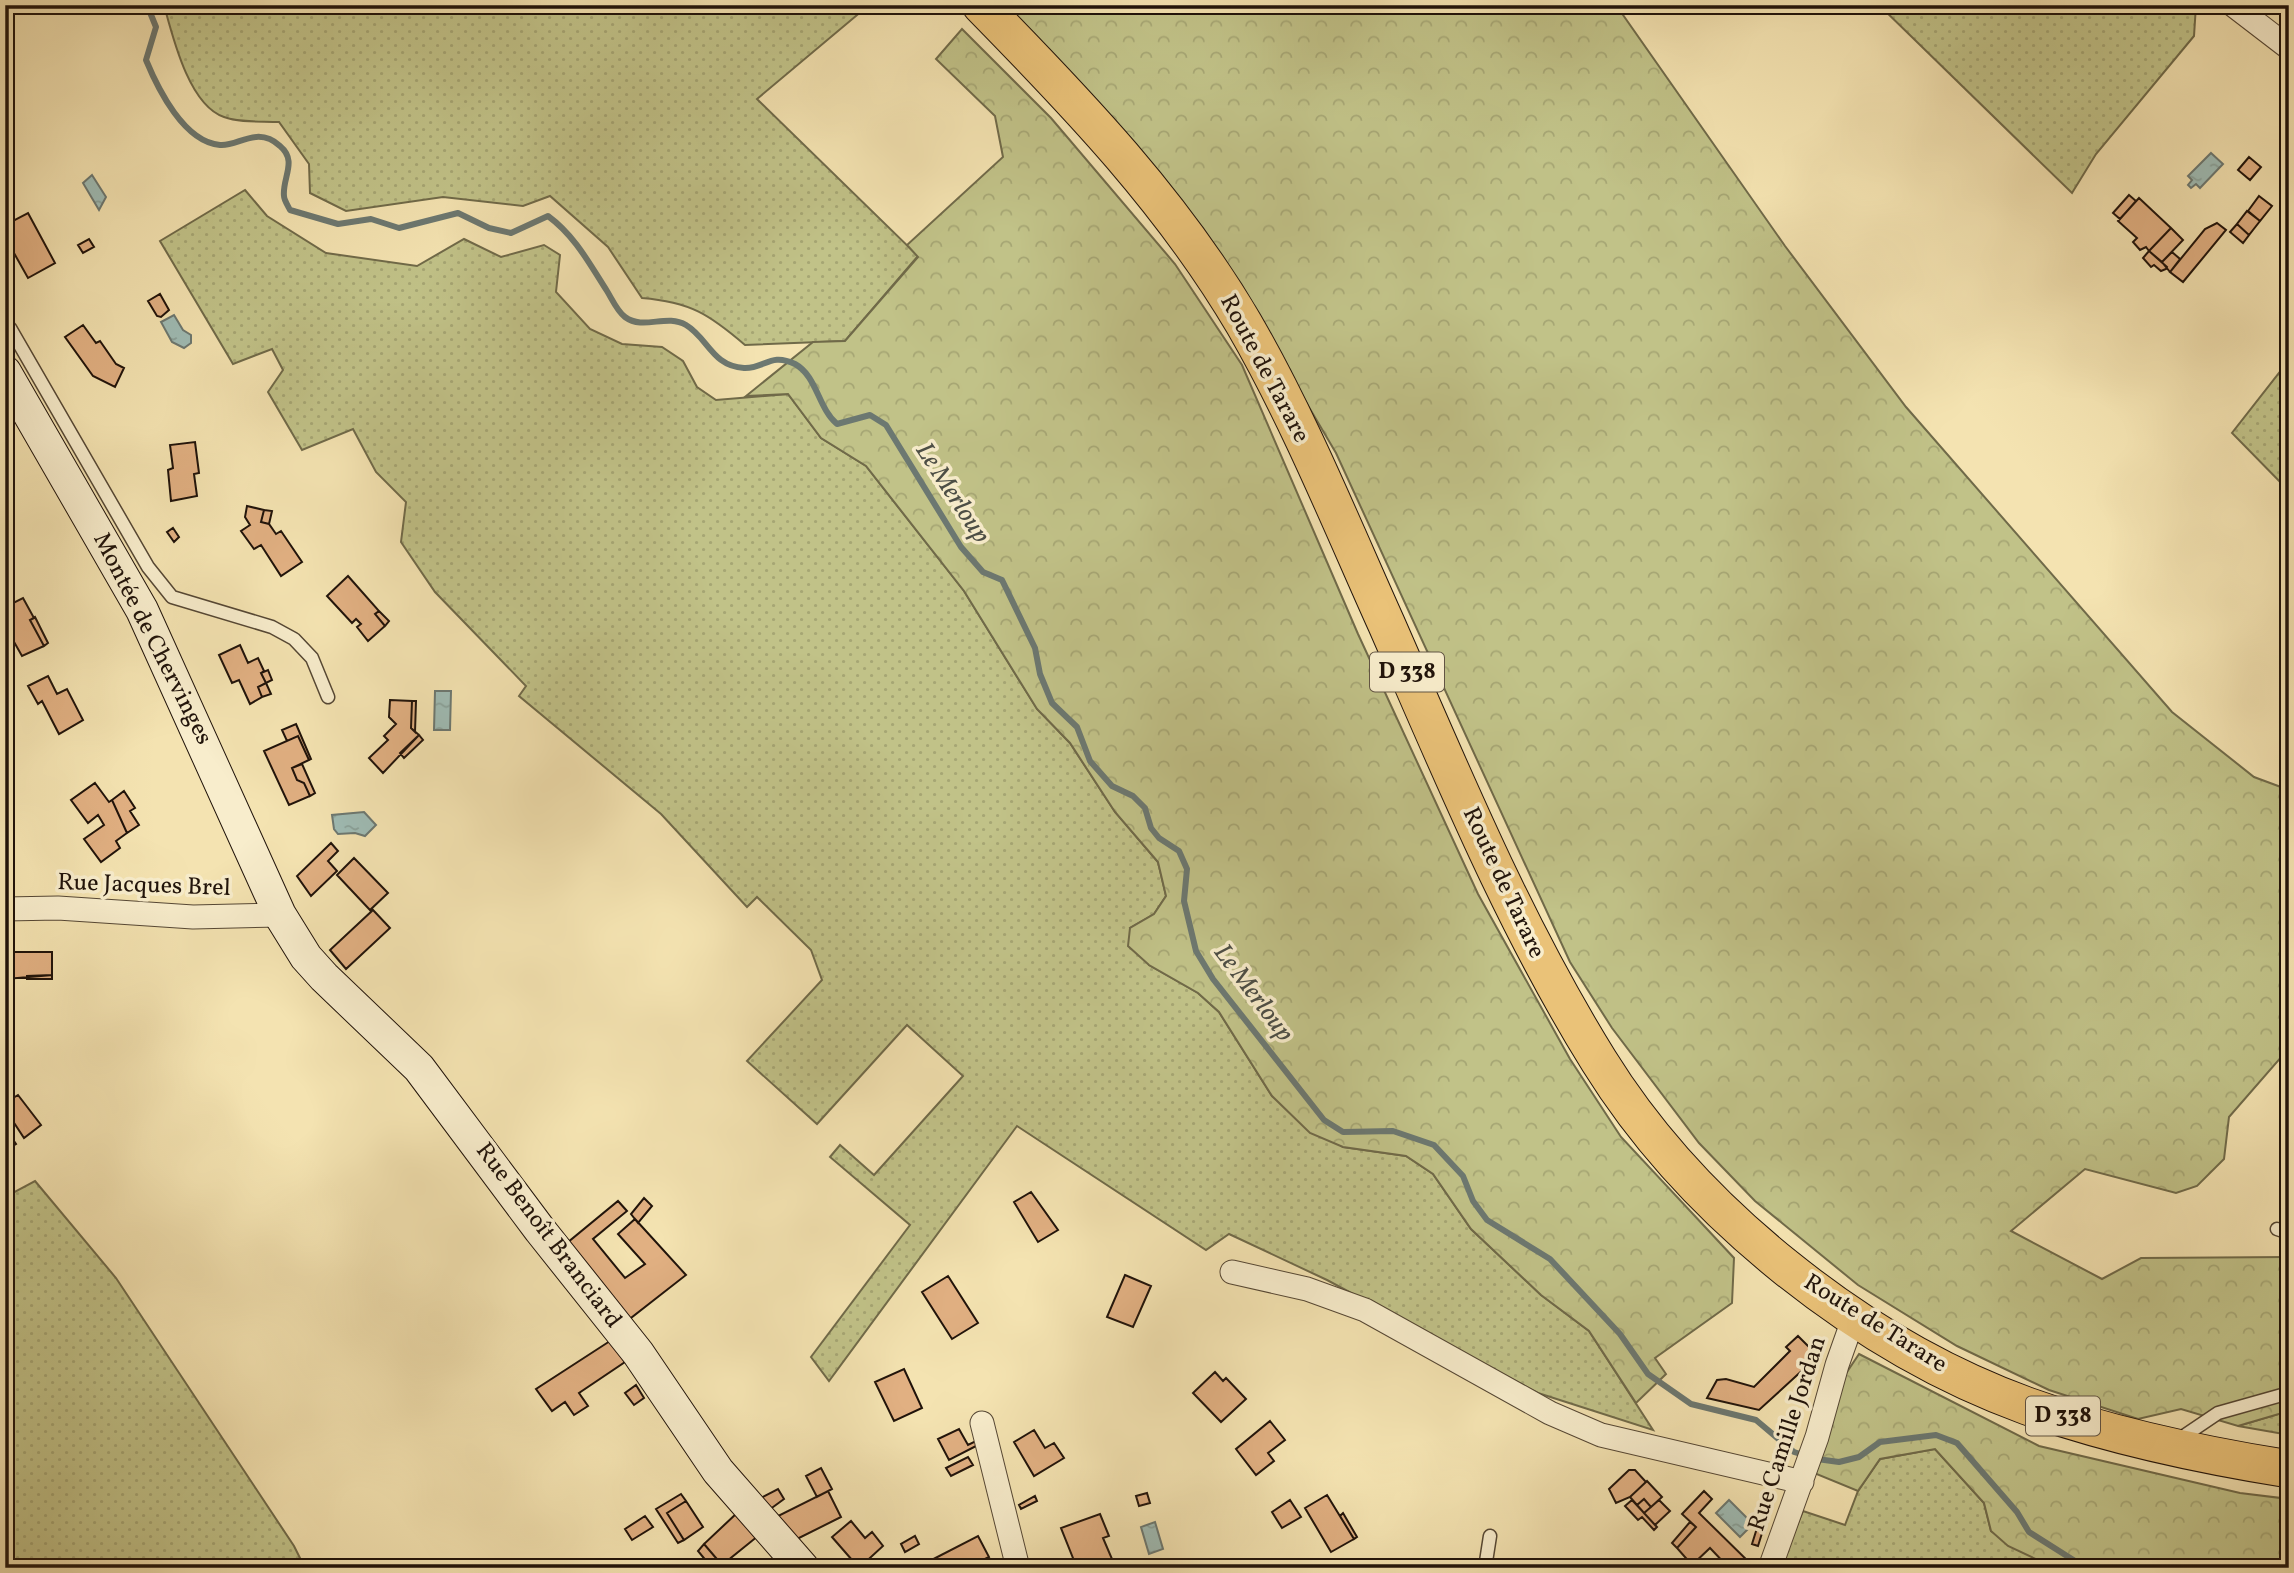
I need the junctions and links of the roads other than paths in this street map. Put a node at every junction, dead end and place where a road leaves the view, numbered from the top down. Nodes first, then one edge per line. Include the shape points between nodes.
1 (981, 5) edge
2 (2233, 5) edge
3 (2289, 48) edge
4 (10, 328) dead end
5 (5, 372) edge
6 (15, 408) edge
7 (83, 480) junction
8 (328, 697) dead end
9 (5, 909) edge
10 (280, 915) junction
11 (1232, 1272) dead end
12 (1854, 1317) junction
13 (2289, 1392) edge
14 (982, 1423) dead end
15 (2169, 1447) junction
16 (2289, 1469) edge
17 (1803, 1478) junction
18 (1490, 1536) dead end
19 (803, 1568) edge
20 (1018, 1568) edge
21 (1485, 1568) edge
22 (1770, 1568) edge

1 - 12 main road, Route de Tarare / D 338 via 1110,138 1153,191 1244,325 1292,417 1543,967 1602,1066 1657,1140 1738,1227
2 - 3 street
4 - 7 lane
5 - 6 street, Montée de Chervinges
6 - 7 street, Montée de Chervinges
7 - 8 lane via 172,597 272,627 295,639 312,658
7 - 10 street, Montée de Chervinges
9 - 10 street, Rue Jacques Brel via 193,917
10 - 19 street, Rue Benoît Branciard via 324,977 419,1068 638,1353 718,1471
11 - 17 street via 1307,1289 1365,1310 1550,1413 1601,1435
12 - 15 main road, Route de Tarare / D 338 via 1951,1373 2028,1406
12 - 17 street, Rue Camille Jordan
13 - 15 lane via 2218,1413
14 - 20 street
15 - 16 main road, Route de Tarare / D 338
17 - 22 street, Rue Camille Jordan
18 - 21 lane

